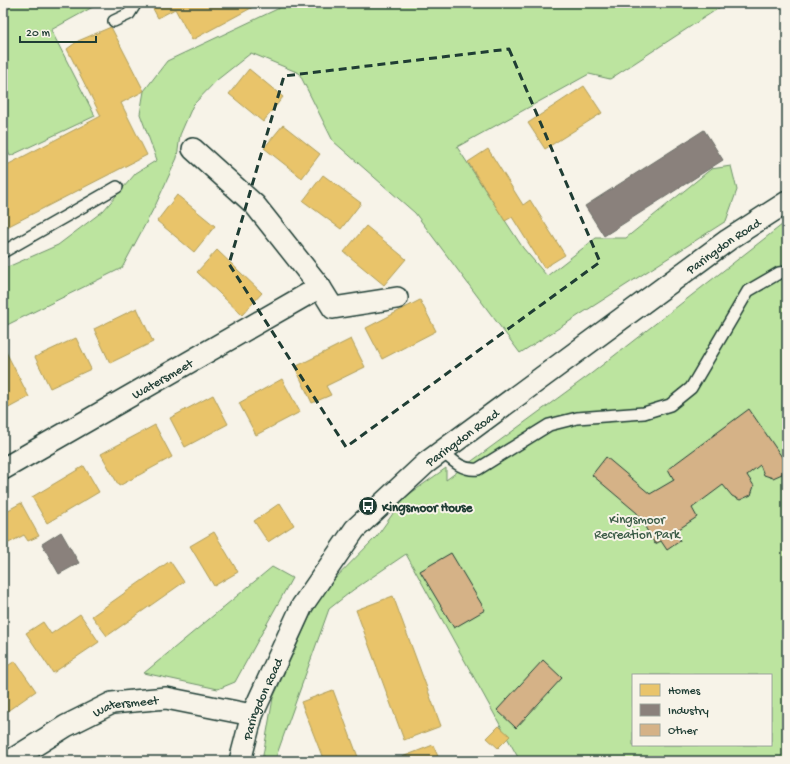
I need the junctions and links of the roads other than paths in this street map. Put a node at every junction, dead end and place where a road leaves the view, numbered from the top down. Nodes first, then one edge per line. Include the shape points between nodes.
1 (136, 3) edge
2 (114, 21) dead end
3 (193, 149) dead end
4 (117, 187) dead end
5 (787, 202) edge
6 (3, 252) edge
7 (787, 272) edge
8 (320, 287) junction
9 (397, 298) dead end
10 (443, 452) junction
11 (3, 469) edge
12 (252, 715) junction
13 (10, 761) edge
14 (240, 761) edge

1 - 2 lane via 129,14
3 - 8 street via 255,205
4 - 6 lane
5 - 10 street, Paringdon Road via 728,240
7 - 10 lane via 779,273 748,291 691,388 670,405 644,413 577,418 549,425 478,469 458,465
8 - 9 street via 333,308
8 - 11 street, Watersmeet
10 - 12 street, Paringdon Road via 426,463 356,529 302,606
12 - 13 street, Watersmeet via 166,698 112,703 66,726
12 - 14 street, Paringdon Road

